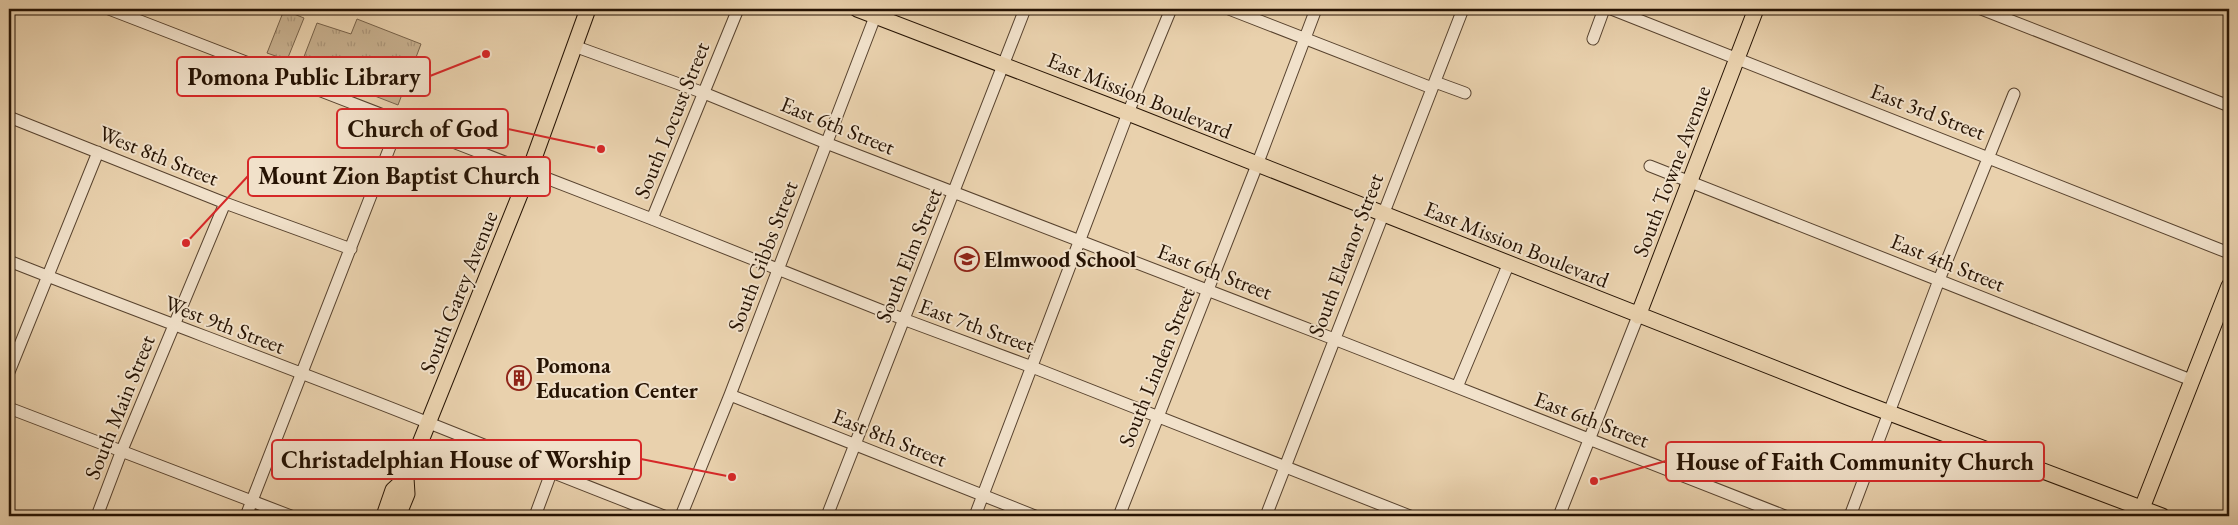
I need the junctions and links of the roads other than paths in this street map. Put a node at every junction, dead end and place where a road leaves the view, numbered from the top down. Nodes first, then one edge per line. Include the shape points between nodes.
1 (109, 9) edge
2 (588, 9) edge
3 (738, 9) edge
4 (857, 9) edge
5 (1026, 9) edge
6 (1171, 9) edge
7 (1229, 9) edge
8 (1316, 9) edge
9 (1463, 9) edge
10 (1604, 9) edge
11 (1611, 9) edge
12 (1756, 9) edge
13 (1981, 9) edge
14 (876, 12) edge
15 (1304, 39) junction
16 (1592, 39) dead end
17 (574, 46) junction
18 (1737, 58) junction
19 (1003, 64) junction
20 (1434, 85) junction
21 (704, 92) junction
22 (1465, 93) dead end
23 (2014, 94) dead end
24 (2229, 106) edge
25 (1128, 113) junction
26 (9, 117) edge
27 (400, 121) junction
28 (826, 143) junction
29 (98, 152) junction
30 (1989, 156) junction
31 (1258, 165) junction
32 (1650, 166) dead end
33 (529, 172) junction
34 (1690, 181) junction
35 (955, 192) junction
36 (226, 203) junction
37 (1383, 213) junction
38 (652, 219) junction
39 (1079, 240) junction
40 (351, 248) junction
41 (2229, 253) edge
42 (9, 261) edge
43 (1509, 263) junction
44 (777, 269) junction
45 (49, 277) junction
46 (1939, 280) junction
47 (2229, 286) edge
48 (1208, 290) junction
49 (1638, 316) junction
50 (903, 319) junction
51 (174, 326) junction
52 (1334, 339) junction
53 (1032, 367) junction
54 (9, 372) edge
55 (301, 374) junction
56 (2191, 380) junction
57 (1457, 388) junction
58 (730, 394) junction
59 (9, 408) edge
60 (1890, 414) junction
61 (1158, 417) junction
62 (428, 423) junction
63 (1590, 440) junction
64 (854, 444) junction
65 (122, 450) junction
66 (1286, 467) junction
67 (552, 474) junction
68 (406, 478) junction
69 (983, 496) junction
70 (252, 501) junction
71 (2140, 512) edge
72 (97, 516) edge
73 (246, 516) edge
74 (292, 516) edge
75 (384, 516) edge
76 (398, 516) edge
77 (535, 516) edge
78 (664, 516) edge
79 (681, 516) edge
80 (828, 516) edge
81 (975, 516) edge
82 (1035, 516) edge
83 (1119, 516) edge
84 (1266, 516) edge
85 (1409, 516) edge
86 (1559, 516) edge
87 (1785, 516) edge
88 (1850, 516) edge
89 (2162, 516) edge

1 - 27 street, East 7th Street
2 - 17 main road, South Garey Avenue
3 - 21 street, South Locust Street
4 - 14 main road, East Mission Boulevard
5 - 19 street, South Elm Street
6 - 25 street
7 - 15 street
8 - 15 street, South Linden Street
9 - 20 street, South Eleanor Street
10 - 16 street
11 - 18 street, East 3rd Street
12 - 18 main road, South Towne Avenue
13 - 24 street
14 - 19 main road, East Mission Boulevard
14 - 28 street, South Gibbs Street
15 - 20 street
15 - 31 street, South Linden Street
17 - 21 street, East 6th Street
17 - 33 main road, South Garey Avenue
18 - 30 street, East 3rd Street
18 - 34 main road, South Towne Avenue
19 - 25 main road, East Mission Boulevard
19 - 35 street, South Elm Street
20 - 22 street
20 - 37 street, South Eleanor Street
21 - 28 street, East 6th Street
21 - 38 street, South Locust Street
23 - 30 street
25 - 31 main road, East Mission Boulevard
25 - 39 street
26 - 29 street, West 8th Street
27 - 33 street, East 7th Street
27 - 40 street
28 - 35 street, East 6th Street
28 - 44 street, South Gibbs Street
29 - 36 street, West 8th Street
29 - 45 street
30 - 41 street, East 3rd Street
30 - 46 street
31 - 37 main road, East Mission Boulevard
31 - 48 street, South Linden Street
32 - 34 street, East 4th Street
33 - 38 street, East 7th Street
33 - 62 main road, South Garey Avenue
34 - 46 street, East 4th Street
34 - 49 main road, South Towne Avenue
35 - 39 street, East 6th Street
35 - 50 street, South Elm Street
36 - 40 street, West 8th Street
36 - 51 street, South Main Street
37 - 43 main road, East Mission Boulevard
37 - 52 street, South Eleanor Street
38 - 44 street, East 7th Street
39 - 48 street, East 6th Street
39 - 53 street
40 - 55 street
42 - 45 street, West 9th Street
43 - 49 main road, East Mission Boulevard
43 - 57 street
44 - 50 street, East 7th Street
44 - 58 street, South Gibbs Street
45 - 51 street, West 9th Street
45 - 54 street
46 - 56 street, East 4th Street
46 - 60 street
47 - 56 main road
48 - 52 street, East 6th Street
48 - 61 street, South Linden Street
49 - 60 main road, East Mission Boulevard
49 - 63 street, South Towne Avenue
50 - 53 street, East 7th Street
50 - 64 street, South Elm Street
51 - 55 street, West 9th Street
51 - 65 street, South Main Street
52 - 57 street, East 6th Street
52 - 66 street, South Eleanor Street
53 - 61 street, East 7th Street
53 - 69 street
55 - 62 street, West 9th Street
55 - 70 street
56 - 71 main road
57 - 63 street, East 6th Street
58 - 64 street, East 8th Street
58 - 79 street, South Gibbs Street
59 - 65 street
60 - 71 main road, East Mission Boulevard
60 - 88 street
61 - 66 street, East 7th Street
61 - 83 street, South Linden Street
62 - 67 street, West 9th Street
62 - 68 main road, South Garey Avenue
63 - 86 street, South Towne Avenue
63 - 87 street, East 6th Street
64 - 69 street, East 8th Street
64 - 80 street, South Elm Street
65 - 70 street
65 - 72 street, South Main Street
66 - 84 street, South Eleanor Street
66 - 85 street, East 7th Street
67 - 77 street
67 - 78 street, West 9th Street
68 - 75 main road, South Garey Avenue via 393,490
68 - 76 main road, South Garey Avenue via 407,494
69 - 81 street
69 - 82 street, East 8th Street
70 - 73 street
70 - 74 street
71 - 89 main road, East Mission Boulevard

